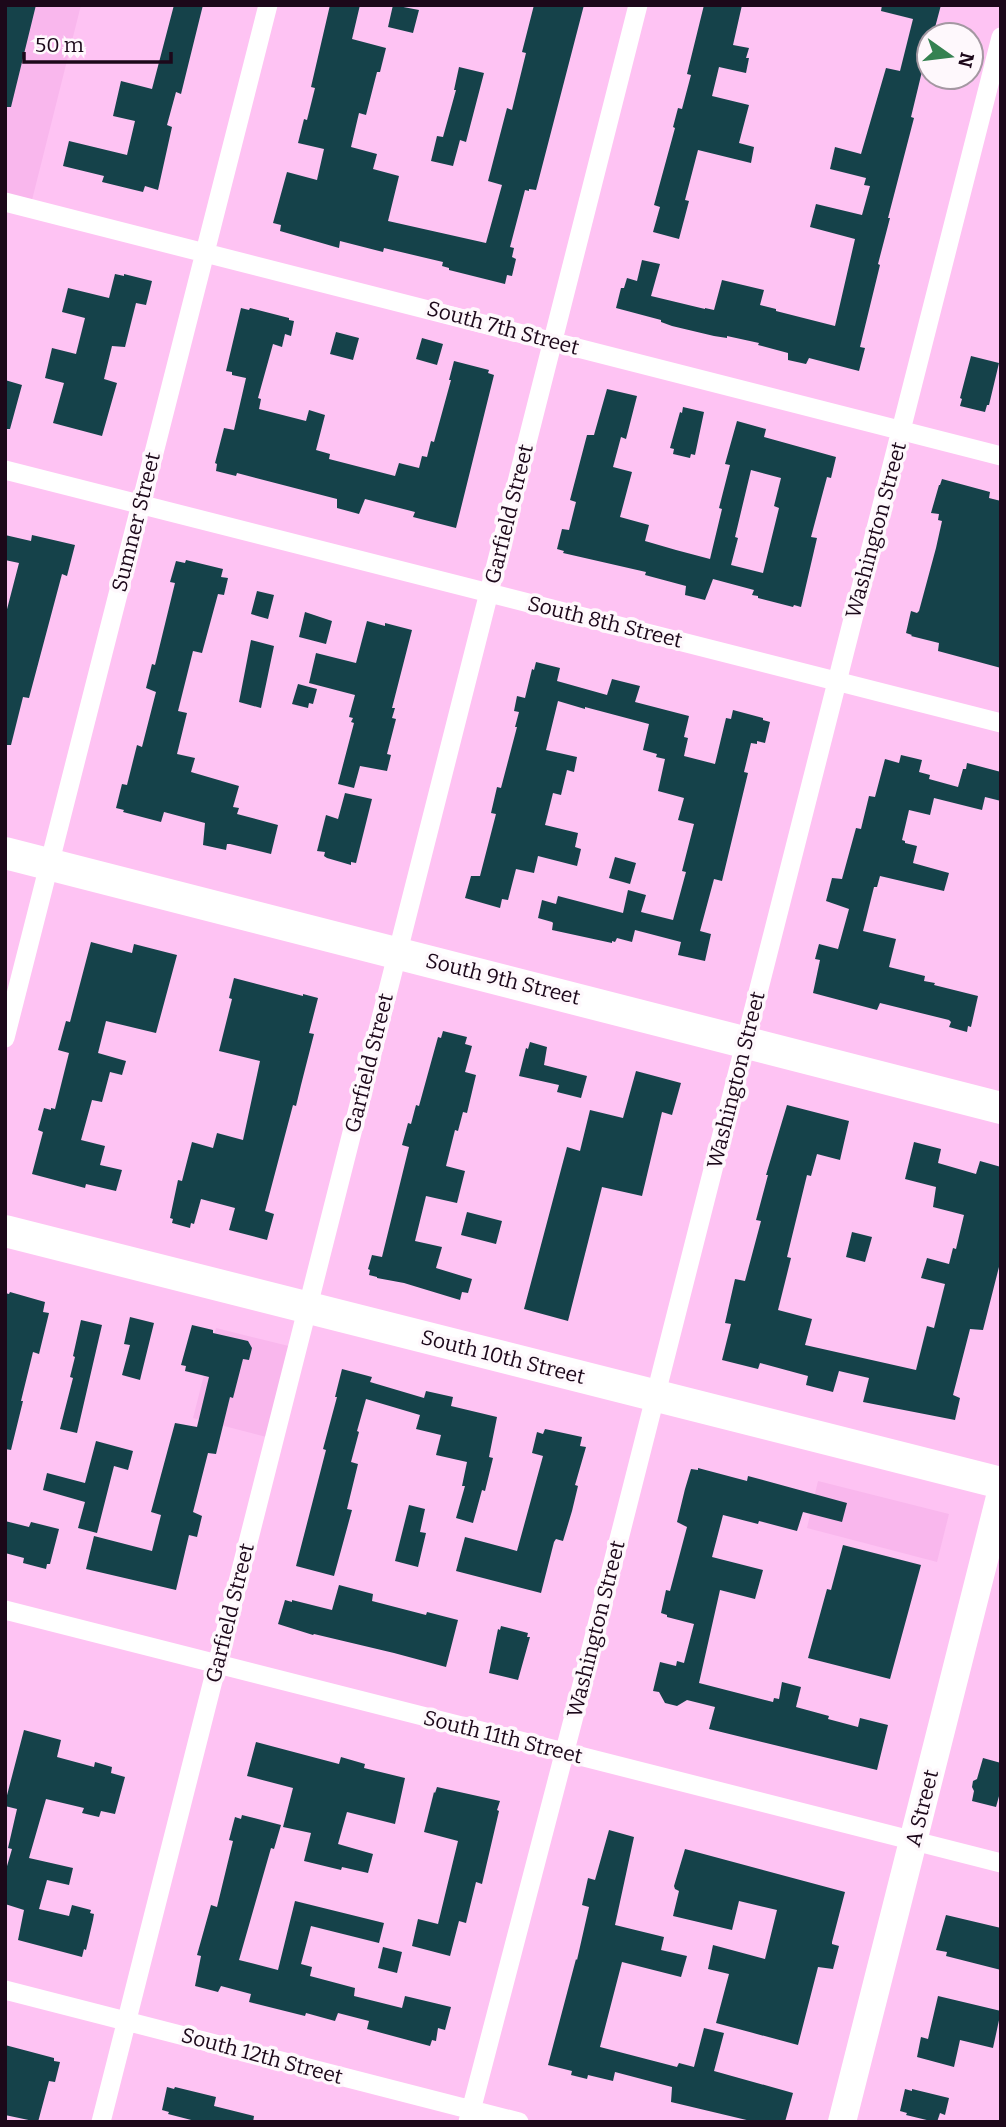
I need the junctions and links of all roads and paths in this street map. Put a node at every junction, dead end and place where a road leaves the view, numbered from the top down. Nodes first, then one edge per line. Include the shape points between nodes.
1 (268, 5) edge
2 (638, 5) edge
3 (1001, 37) edge
4 (5, 202) edge
5 (205, 252) junction
6 (553, 341) junction
7 (901, 430) junction
8 (1001, 456) edge
9 (5, 470) edge
10 (140, 504) junction
11 (489, 593) junction
12 (836, 681) junction
13 (1001, 723) edge
14 (5, 853) edge
15 (48, 864) junction
16 (397, 952) junction
17 (5, 1038) edge
18 (745, 1041) junction
19 (1001, 1108) edge
20 (5, 1231) edge
21 (307, 1307) junction
22 (656, 1396) junction
23 (1001, 1483) edge
24 (1001, 1493) edge
25 (5, 1610) edge
26 (217, 1664) junction
27 (565, 1752) junction
28 (913, 1841) junction
29 (1001, 1863) edge
30 (5, 1990) edge
31 (126, 2020) junction
32 (470, 2116) edge
33 (101, 2122) edge
34 (519, 2122) edge
35 (842, 2122) edge

1 - 5 street, Sumner Street
2 - 6 street, Garfield Street
3 - 7 street, Washington Street
4 - 5 street, South 7th Street
5 - 6 street, South 7th Street
5 - 10 street, Sumner Street
6 - 7 street, South 7th Street
6 - 11 street, Garfield Street
7 - 8 street, South 7th Street
7 - 12 street, Washington Street
9 - 10 street, South 8th Street
10 - 11 street, South 8th Street
10 - 15 street, Sumner Street
11 - 12 street, South 8th Street
11 - 16 street, Garfield Street
12 - 13 street, South 8th Street
12 - 18 street, Washington Street
14 - 15 main road, South 9th Street
15 - 16 main road, South 9th Street
15 - 17 street, Sumner Street
16 - 18 main road, South 9th Street
16 - 21 street, Garfield Street
18 - 19 main road, South 9th Street
18 - 22 street, Washington Street
20 - 21 main road, South 10th Street
21 - 22 main road, South 10th Street
21 - 26 street, Garfield Street
22 - 23 main road, South 10th Street
22 - 27 street, Washington Street
24 - 28 main road, A Street
25 - 26 street, South 11th Street
26 - 27 street, South 11th Street
26 - 31 street, Garfield Street
27 - 28 street, South 11th Street
27 - 32 street, Washington Street
28 - 29 street, South 11th Street
28 - 35 main road, A Street
30 - 31 street, South 12th Street
31 - 32 street, South 12th Street
31 - 33 street, Garfield Street
32 - 34 street, South 12th Street

